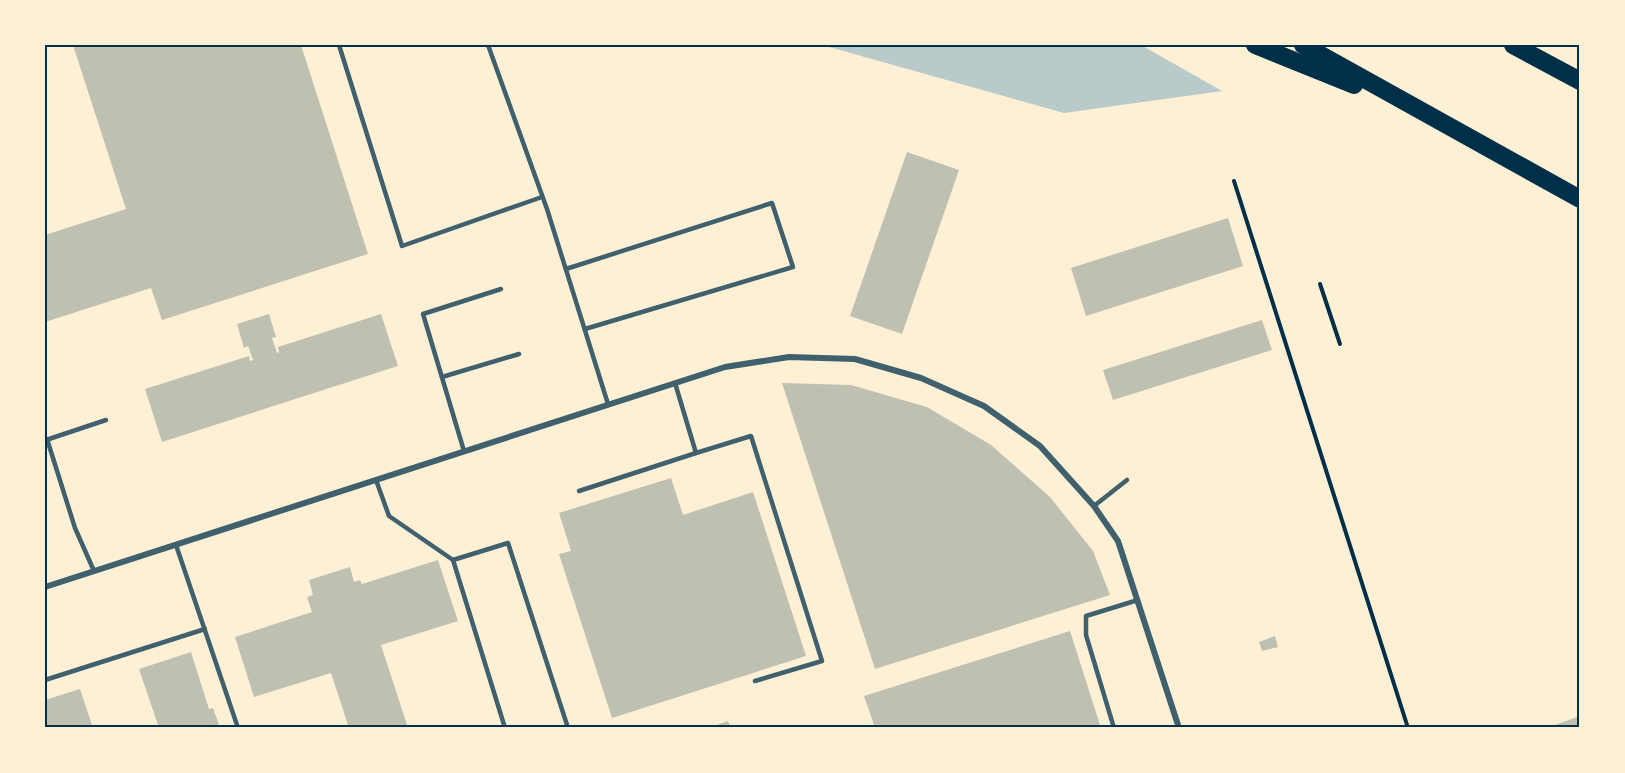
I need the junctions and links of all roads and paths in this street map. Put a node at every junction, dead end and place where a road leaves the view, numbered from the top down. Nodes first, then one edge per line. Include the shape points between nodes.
1 (339, 45) edge
2 (488, 45) edge
3 (1255, 45) edge
4 (1303, 45) edge
5 (1513, 45) edge
6 (1580, 81) edge
7 (1419, 111) junction
8 (1234, 181) dead end
9 (542, 197) junction
10 (1580, 199) edge
11 (566, 269) junction
12 (1320, 284) dead end
13 (501, 289) dead end
14 (585, 329) junction
15 (1340, 344) dead end
16 (519, 354) dead end
17 (442, 377) junction
18 (675, 383) junction
19 (608, 404) junction
20 (106, 420) dead end
21 (46, 440) edge
22 (464, 451) junction
23 (696, 453) junction
24 (376, 480) junction
25 (1127, 480) dead end
26 (579, 491) dead end
27 (1094, 506) junction
28 (176, 545) junction
29 (453, 560) junction
30 (94, 571) junction
31 (45, 587) edge
32 (1138, 600) junction
33 (205, 629) junction
34 (45, 680) edge
35 (755, 681) dead end
36 (238, 728) edge
37 (506, 728) edge
38 (568, 728) edge
39 (1114, 728) edge
40 (1179, 728) edge
41 (1408, 728) edge

1 - 9 lane via 402,246
2 - 9 lane
3 - 7 highway
4 - 7 highway
5 - 6 highway
7 - 10 highway
8 - 41 path
9 - 11 lane
11 - 14 lane
11 - 14 lane via 772,203 793,267
12 - 15 path
13 - 17 lane via 423,314
14 - 19 lane
16 - 17 lane
17 - 22 lane
18 - 19 street
18 - 23 lane
18 - 27 street via 725,367 789,357 855,359 921,378 984,406 1040,446
19 - 22 street
20 - 21 lane
21 - 30 lane via 75,528
22 - 24 street
23 - 26 lane
23 - 35 lane via 751,436 822,661
24 - 28 street
24 - 29 lane via 389,516
25 - 27 lane
27 - 32 street via 1118,541
28 - 30 street
28 - 33 lane
29 - 37 lane
29 - 38 lane via 508,543
30 - 31 street
32 - 39 lane via 1086,616 1086,635
32 - 40 street
33 - 34 lane
33 - 36 lane

